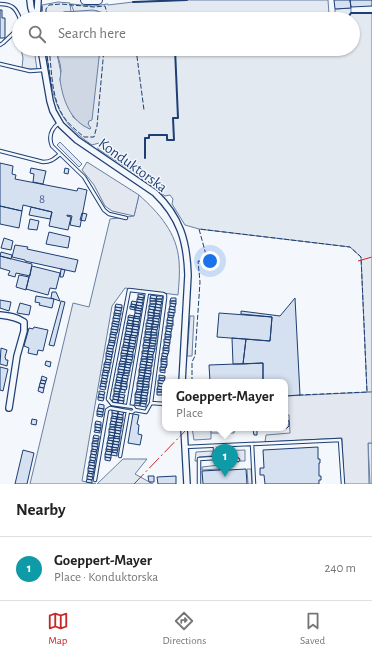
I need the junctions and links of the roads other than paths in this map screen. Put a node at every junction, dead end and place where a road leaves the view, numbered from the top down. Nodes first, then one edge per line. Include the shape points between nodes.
1 (30, 0) edge
2 (39, 0) edge
3 (85, 0) edge
4 (98, 0) edge
5 (0, 4) edge
6 (17, 12) edge
7 (33, 12) edge
8 (37, 12) edge
9 (12, 35) edge
10 (0, 45) edge
11 (42, 56) edge
12 (0, 64) edge
13 (44, 70) junction
14 (60, 122) junction
15 (0, 151) edge
16 (60, 154) junction
17 (126, 218) dead end
18 (148, 292) junction
19 (0, 315) edge
20 (182, 379) edge
21 (151, 403) junction
22 (162, 404) edge
23 (128, 407) junction
24 (8, 408) dead end
25 (136, 410) junction
26 (128, 411) junction
27 (184, 431) edge
28 (252, 444) junction
29 (215, 446) junction
30 (185, 447) junction
31 (120, 456) dead end
32 (215, 458) junction
33 (238, 460) dead end
34 (95, 480) dead end
35 (187, 484) edge
36 (199, 484) edge
37 (254, 484) edge
38 (343, 484) edge

1 - 7 street
2 - 8 street
3 - 4 main road
5 - 6 lane via 14,7
9 - 10 lane
11 - 13 street, Konduktorska
12 - 13 lane via 30,72
13 - 14 street, Konduktorska via 53,111
14 - 16 lane via 52,130 50,138 52,146
14 - 20 street, Konduktorska via 77,140 155,193 177,220 184,238 188,261
15 - 16 lane via 43,162 54,160
16 - 17 lane via 84,177 104,210 109,214
18 - 21 lane via 163,294 166,298
18 - 23 lane
18 - 23 lane via 129,290 108,399 112,404
19 - 24 street via 11,316 24,322
21 - 22 lane
21 - 25 lane via 146,412
23 - 25 lane
25 - 26 lane
26 - 31 lane
26 - 34 lane via 110,408 107,410
27 - 30 street
28 - 29 lane
28 - 37 lane
28 - 38 lane via 340,440
29 - 30 lane
29 - 32 lane
30 - 35 street
32 - 33 lane via 234,457
32 - 36 lane via 199,459

